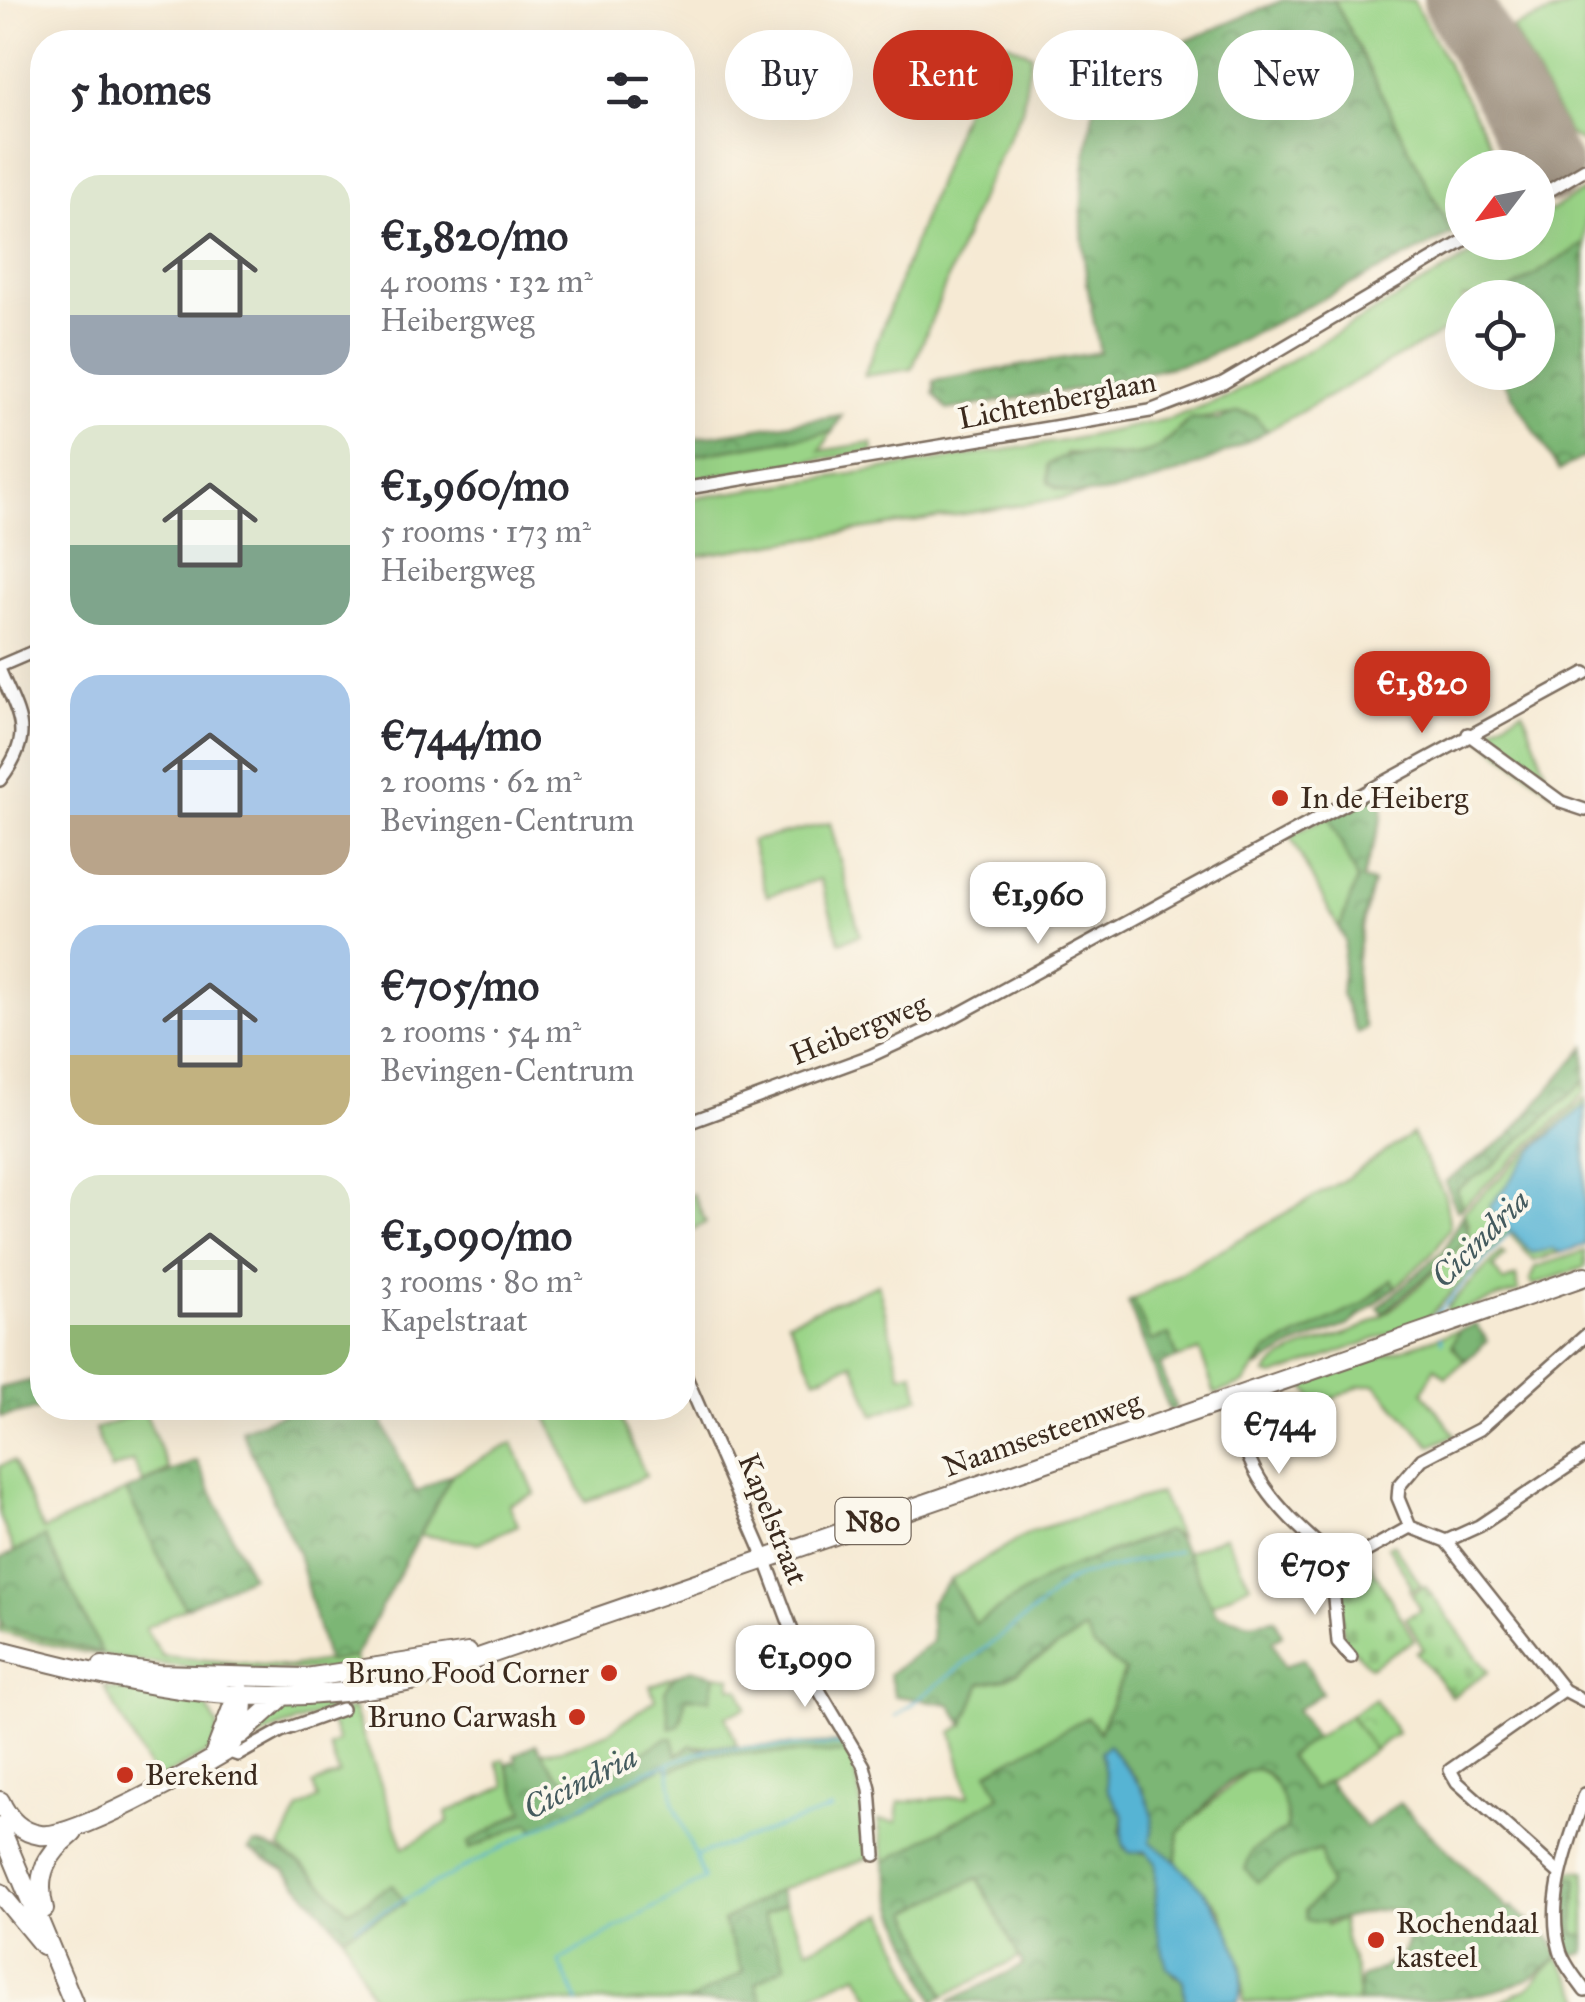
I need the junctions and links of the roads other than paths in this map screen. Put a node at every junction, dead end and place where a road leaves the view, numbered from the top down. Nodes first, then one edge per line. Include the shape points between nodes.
1 (1585, 169) edge
2 (1555, 188) edge
3 (1445, 252) edge
4 (695, 487) edge
5 (30, 654) edge
6 (0, 668) edge
7 (1585, 673) edge
8 (1468, 734) junction
9 (0, 780) edge
10 (1585, 810) edge
11 (695, 1120) edge
12 (1585, 1276) edge
13 (1585, 1336) edge
14 (695, 1398) edge
15 (1228, 1399) junction
16 (1585, 1455) edge
17 (1410, 1527) junction
18 (1446, 1541) junction
19 (1330, 1555) junction
20 (765, 1558) junction
21 (0, 1640) edge
22 (517, 1643) junction
23 (0, 1650) edge
24 (1351, 1656) dead end
25 (237, 1690) junction
26 (1564, 1690) junction
27 (194, 1694) junction
28 (281, 1698) junction
29 (1585, 1701) edge
30 (342, 1709) dead end
31 (232, 1730) junction
32 (219, 1752) junction
33 (1585, 1794) edge
34 (0, 1801) edge
35 (0, 1827) edge
36 (81, 1827) junction
37 (875, 1855) dead end
38 (1560, 1874) junction
39 (0, 1894) edge
40 (63, 1974) junction
41 (1585, 1991) edge
42 (72, 2002) edge

1 - 2 street
3 - 4 street, Lichtenberglaan via 1222,383 1150,411
5 - 6 street
6 - 9 street via 24,736
7 - 8 street, Heibergweg
8 - 10 street via 1560,802
8 - 11 street, Heibergweg via 948,1020
12 - 15 main road, Naamsesteenweg / N80
13 - 17 street via 1480,1430 1436,1448 1407,1473 1398,1498
14 - 20 street, Kapelstraat
15 - 19 street via 1260,1487
15 - 20 main road, Naamsesteenweg / N80
16 - 18 street
17 - 18 street
17 - 19 street via 1363,1552
18 - 26 street
19 - 24 street via 1337,1651
20 - 22 main road, Naamsesteenweg / N80
20 - 37 street, Kapelstraat via 814,1686 864,1766
21 - 25 main road via 104,1666 210,1679
22 - 25 main road, Naamsesteenweg / N80
22 - 28 main road, Naamsesteenweg / N80 via 412,1680
23 - 27 main road, N80
25 - 27 main road, N80
25 - 28 main road, Naamsesteenweg / N80
25 - 31 main road
26 - 29 street
26 - 38 street via 1450,1770
27 - 31 main road
28 - 31 main road
30 - 32 street via 238,1754
31 - 32 main road
32 - 36 main road
33 - 38 street
34 - 36 main road via 15,1824 40,1836
35 - 40 main road
36 - 40 main road via 45,1861 39,1892
38 - 41 street via 1560,1953
39 - 40 main road
40 - 42 main road

